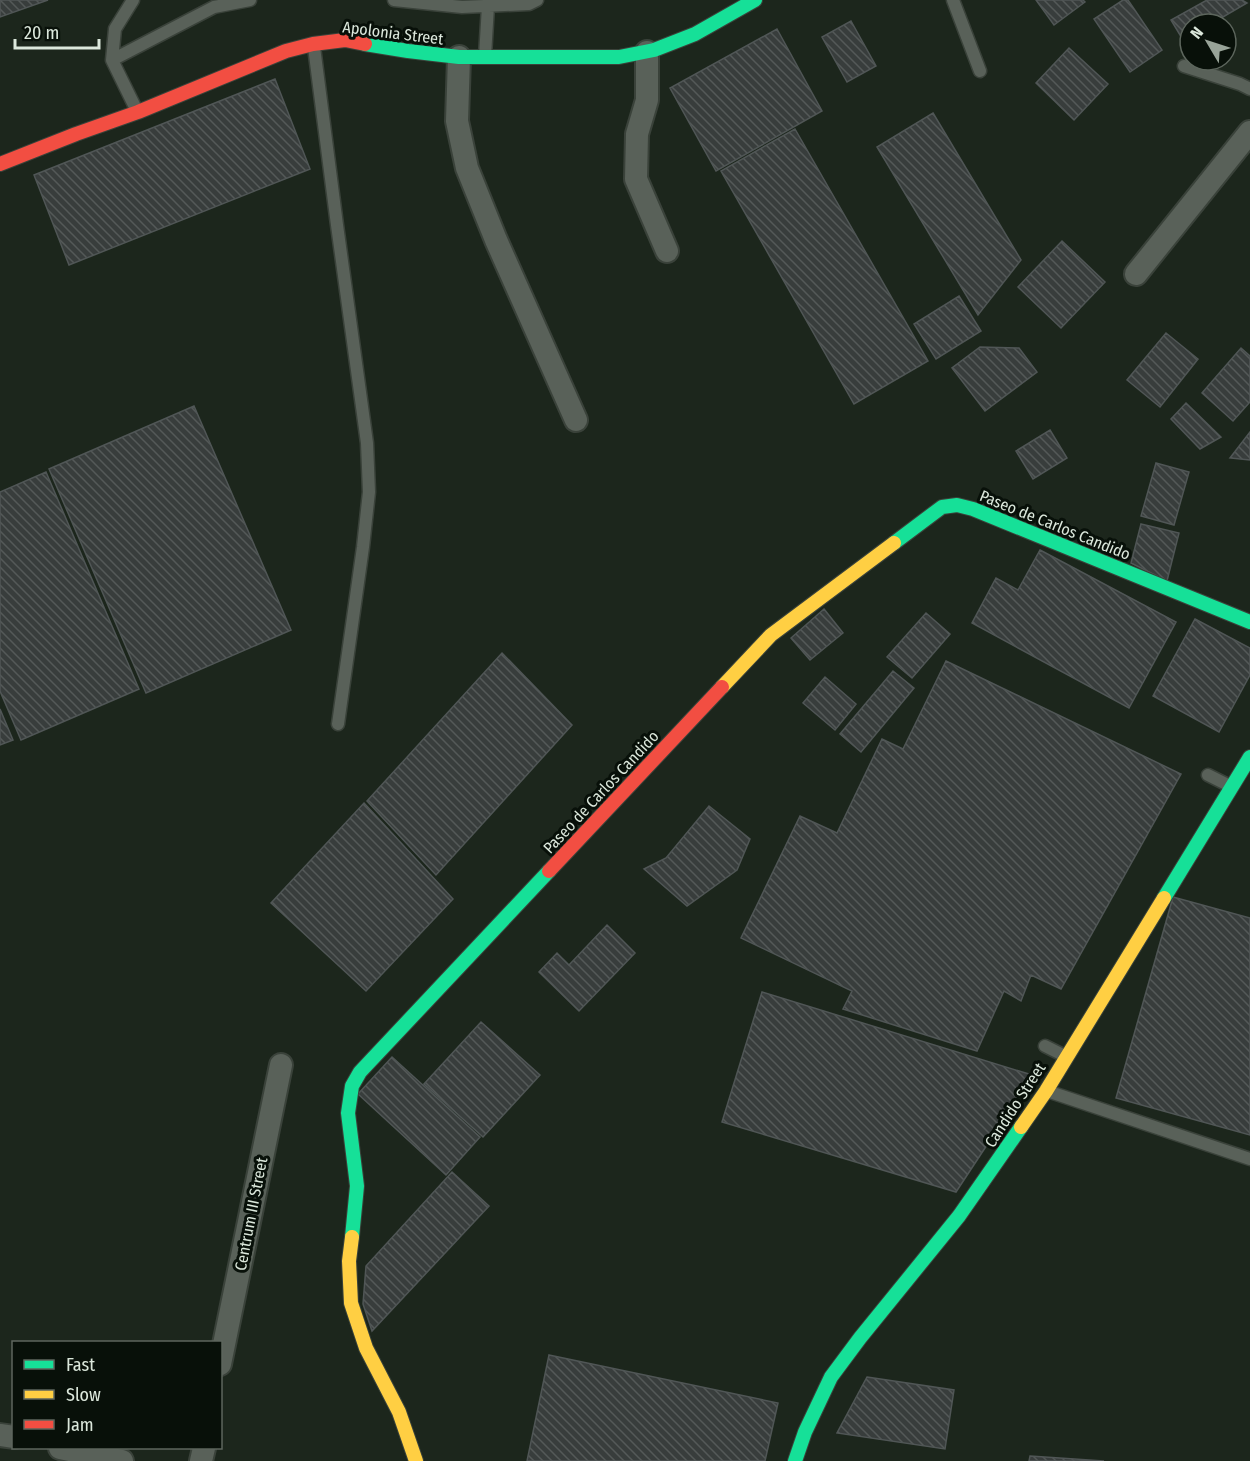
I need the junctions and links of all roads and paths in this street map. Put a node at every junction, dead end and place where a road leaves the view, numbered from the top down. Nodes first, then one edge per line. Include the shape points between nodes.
1 (133, 0) edge
2 (250, 0) edge
3 (394, 0) edge
4 (537, 0) edge
5 (756, 0) edge
6 (953, 0) edge
7 (488, 6) junction
8 (313, 44) junction
9 (646, 52) junction
10 (485, 56) junction
11 (459, 57) junction
12 (112, 60) junction
13 (980, 70) dead end
14 (1203, 72) edge
15 (1250, 89) edge
16 (138, 112) junction
17 (1250, 132) edge
18 (0, 164) edge
19 (667, 251) dead end
20 (1136, 274) dead end
21 (576, 420) dead end
22 (1250, 622) edge
23 (338, 724) dead end
24 (1250, 757) edge
25 (1208, 775) dead end
26 (1231, 787) junction
27 (1045, 1046) dead end
28 (1066, 1057) junction
29 (281, 1065) dead end
30 (1046, 1091) junction
31 (1250, 1159) edge
32 (222, 1354) edge
33 (65, 1449) edge
34 (122, 1461) edge
35 (416, 1461) edge
36 (795, 1461) edge

1 - 12 lane via 115,29
2 - 12 lane via 214,7
3 - 7 lane
4 - 7 lane via 530,4
5 - 9 street, Apolonia Street via 695,34
6 - 13 lane
7 - 10 lane
8 - 11 street, Apolonia Street via 345,40
8 - 16 street, Apolonia Street via 286,51
8 - 23 lane via 368,443 369,492
9 - 10 street, Apolonia Street via 619,57
9 - 19 street via 647,100 637,134 636,179
10 - 11 street, Apolonia Street
11 - 21 street via 458,121 466,168
12 - 16 lane
14 - 15 lane
16 - 18 street, Apolonia Street
17 - 20 street
22 - 35 street, Paseo de Carlos Candido via 957,505 942,507 771,635 360,1072 352,1086 348,1113 357,1186 349,1261 351,1303 366,1348 399,1412
24 - 26 street, Candido Street
25 - 26 lane
26 - 28 street, Candido Street
27 - 28 lane
28 - 30 street, Candido Street
29 - 32 street, Centrum III Street
30 - 31 lane
30 - 36 street, Candido Street via 959,1216 831,1377
33 - 34 street

